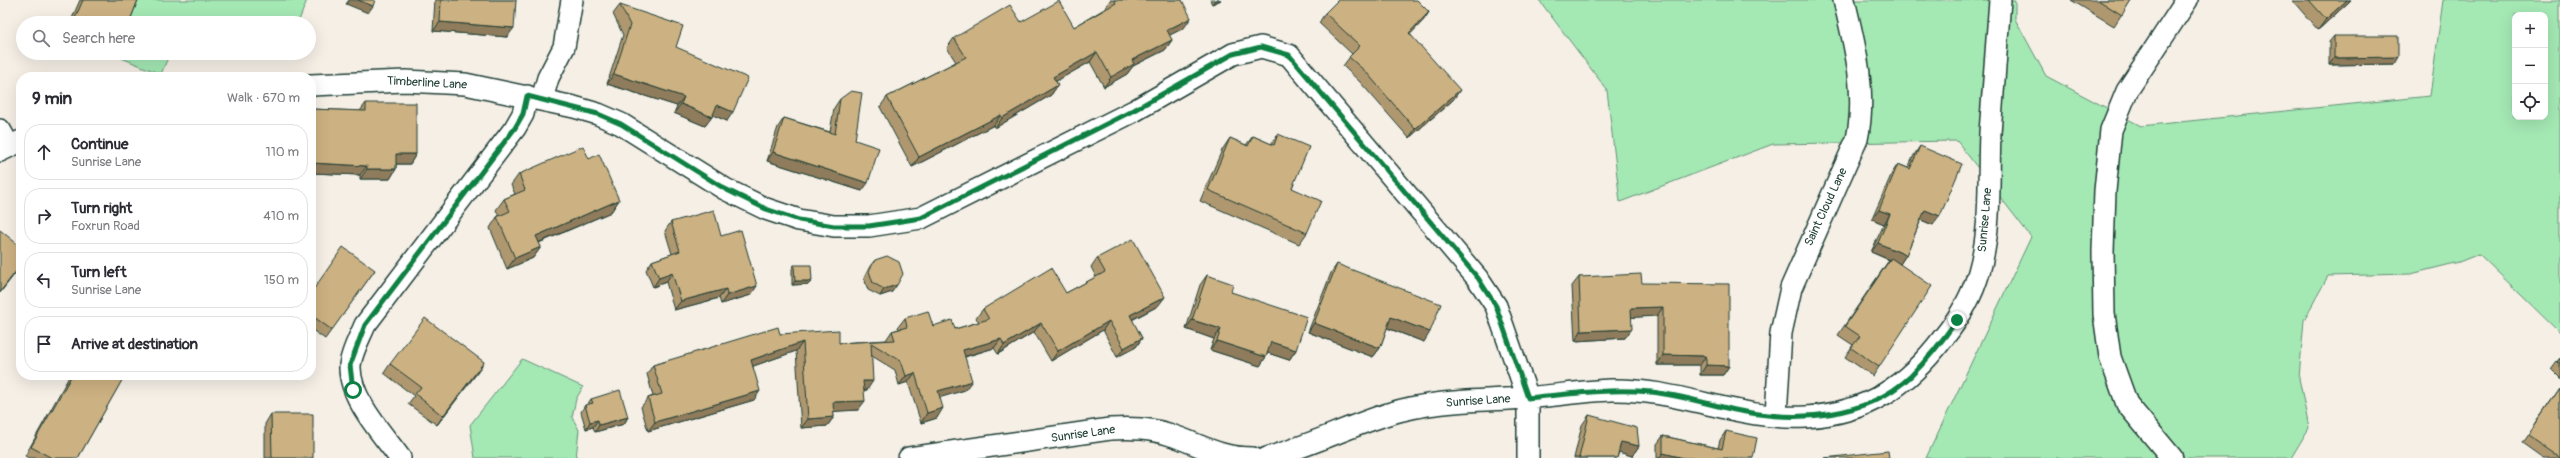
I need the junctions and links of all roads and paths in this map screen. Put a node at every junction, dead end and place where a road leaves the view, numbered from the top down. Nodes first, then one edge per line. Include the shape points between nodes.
1 (572, 0) edge
2 (1844, 0) edge
3 (2000, 0) edge
4 (2187, 0) edge
5 (316, 86) edge
6 (534, 98) junction
7 (1528, 398) junction
8 (1776, 415) junction
9 (400, 458) edge
10 (909, 458) edge
11 (1253, 458) edge
12 (1267, 458) edge
13 (1528, 458) edge
14 (2172, 458) edge

1 - 6 street via 564,47
2 - 8 street, Saint Cloud Lane via 1858,59 1862,116 1857,139 1791,288 1781,333
3 - 8 street, Sunrise Lane via 1990,131 1986,237 1980,271 1970,298 1931,355 1893,390 1874,401 1842,412 1806,417
4 - 14 street via 2127,91 2111,130 2103,244 2104,314 2110,357 2127,404
5 - 6 street, Timberline Lane via 405,81 465,84
6 - 7 street, Timberline Lane via 598,114 621,124 725,189 766,209 799,220 834,226 869,226 921,218 1134,110 1233,54 1261,47 1289,55 1478,278 1496,306
6 - 9 street via 515,128 365,325 359,339 350,365 353,390
7 - 8 street, Sunrise Lane via 1612,390 1652,392 1741,411
7 - 12 street, Sunrise Lane via 1454,401 1389,414 1305,447
7 - 13 street, Timberline Lane
10 - 11 street, Sunrise Lane via 1110,429 1141,428 1170,435 1233,458

